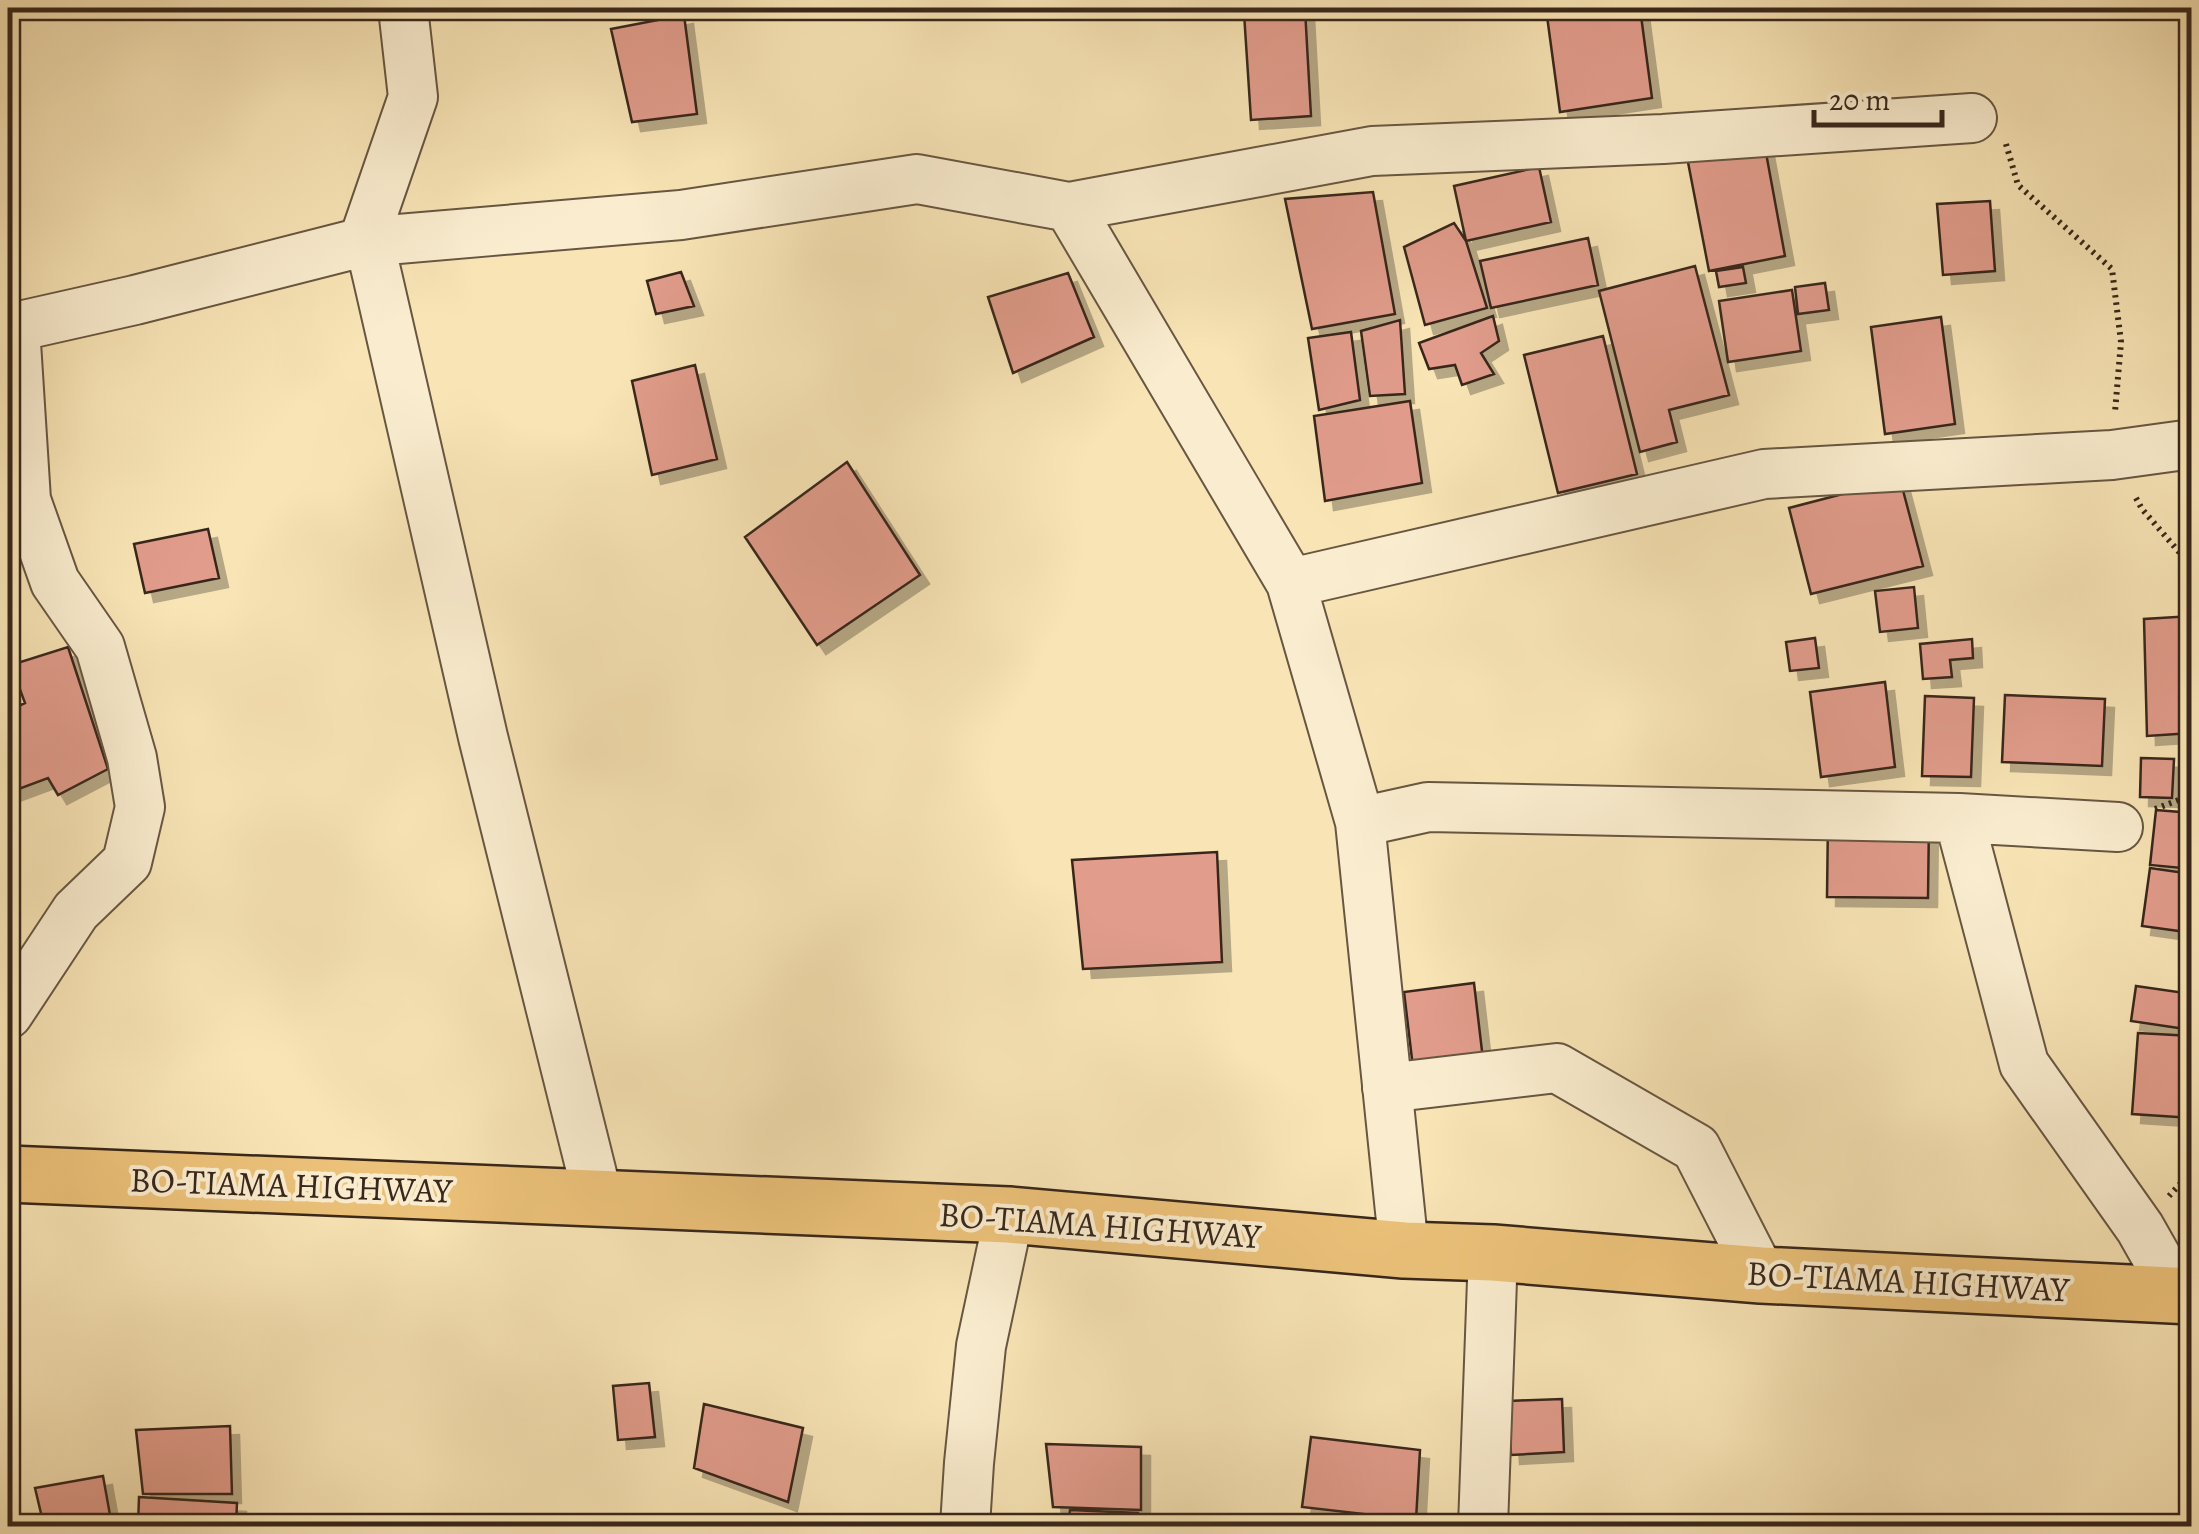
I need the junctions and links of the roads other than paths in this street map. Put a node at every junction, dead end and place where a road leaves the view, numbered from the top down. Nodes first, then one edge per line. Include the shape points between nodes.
1 (402, 8) edge
2 (1972, 118) road end
3 (1069, 207) junction
4 (364, 242) junction
5 (11, 326) edge
6 (2192, 444) edge
7 (1291, 583) junction
8 (1959, 818) junction
9 (1360, 822) junction
10 (2118, 827) dead end
11 (8, 1014) edge
12 (1386, 1088) junction
13 (8, 1174) edge
14 (598, 1198) junction
15 (1009, 1214) junction
16 (1404, 1250) junction
17 (1493, 1253) junction
18 (1762, 1275) junction
19 (2185, 1296) edge
20 (964, 1526) edge
21 (1483, 1526) edge

1 - 4 street via 413,97
2 - 3 street via 1372,151
3 - 4 street via 916,179 682,215
3 - 7 street
4 - 5 street
4 - 14 street
5 - 11 street via 26,500 55,582 100,647 140,807 127,862 76,912
6 - 7 street via 2112,455 1764,474
7 - 9 street
8 - 9 street via 1428,807
8 - 10 street
8 - 19 street via 2024,1064
9 - 12 street
12 - 16 street
12 - 18 street via 1557,1068 1696,1148
13 - 14 highway, BO-TIAMA HIGHWAY
14 - 15 highway, BO-TIAMA HIGHWAY
15 - 16 highway, BO-TIAMA HIGHWAY
15 - 20 street via 981,1346
16 - 17 highway, BO-TIAMA HIGHWAY
17 - 18 highway, BO-TIAMA HIGHWAY
17 - 21 street
18 - 19 highway, BO-TIAMA HIGHWAY

